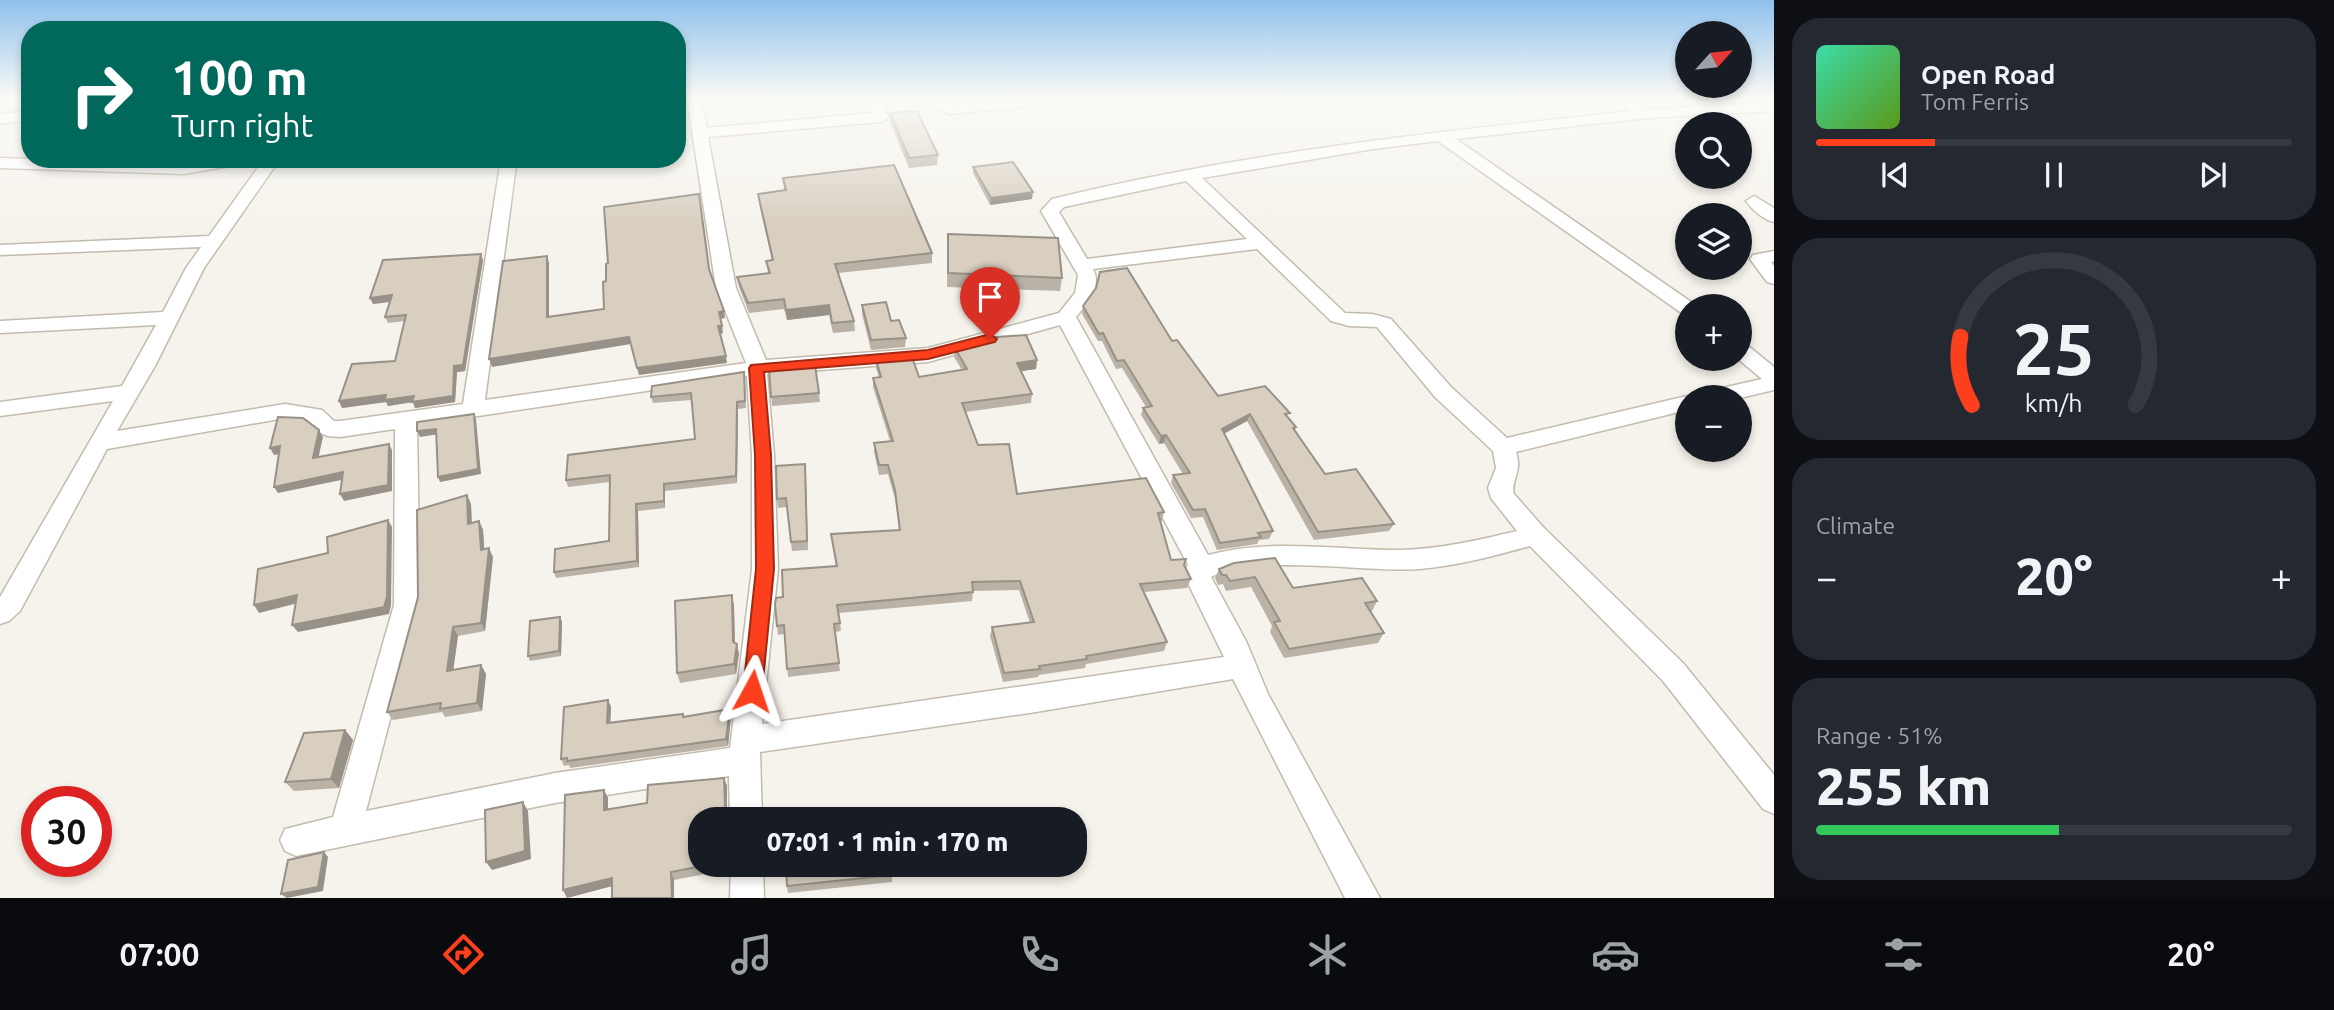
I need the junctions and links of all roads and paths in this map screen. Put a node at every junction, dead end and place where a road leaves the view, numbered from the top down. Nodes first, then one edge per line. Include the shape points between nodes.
1 (701, 140) edge
2 (1408, 140) edge
3 (1447, 140) edge
4 (0, 163) edge
5 (21, 164) edge
6 (153, 168) edge
7 (190, 168) edge
8 (266, 168) edge
9 (508, 168) edge
10 (1191, 175) junction
11 (1754, 201) dead end
12 (1774, 217) edge
13 (213, 241) junction
14 (1261, 243) junction
15 (0, 250) edge
16 (1774, 256) edge
17 (1080, 265) junction
18 (1774, 278) edge
19 (1675, 300) edge
20 (1066, 317) junction
21 (169, 318) junction
22 (0, 327) edge
23 (1752, 361) edge
24 (756, 368) junction
25 (1774, 380) edge
26 (1752, 386) edge
27 (128, 392) junction
28 (1675, 406) edge
29 (0, 409) edge
30 (472, 409) junction
31 (406, 419) junction
32 (99, 442) junction
33 (1503, 447) junction
34 (1535, 535) junction
35 (1202, 567) junction
36 (0, 613) edge
37 (1241, 666) junction
38 (746, 749) junction
39 (1774, 799) edge
40 (746, 807) edge
41 (345, 829) junction
42 (296, 840) dead end
43 (747, 877) edge
44 (747, 898) edge
45 (1363, 898) edge

1 - 24 street via 726,288
2 - 10 street
3 - 19 street
4 - 5 street
6 - 7 street
8 - 13 street
9 - 30 street
10 - 14 street
10 - 17 street via 1064,201 1051,208
11 - 12 street
13 - 15 street
13 - 21 street
14 - 17 street
14 - 33 street via 1338,317 1384,323 1443,392
16 - 18 street via 1759,259
17 - 20 street via 1087,275 1084,294
20 - 24 street via 928,355
20 - 35 street
21 - 22 street
21 - 27 street
23 - 25 street
24 - 30 street
24 - 38 street via 765,569
25 - 26 street
27 - 29 street
27 - 32 street
28 - 33 street
30 - 31 street
31 - 32 street via 332,429 314,415 285,411
31 - 41 street via 407,606
32 - 36 street via 11,603
33 - 34 street via 1509,463 1500,488 1503,498
34 - 35 street via 1419,559 1278,556
34 - 39 street via 1673,672
35 - 37 street via 1196,573 1198,580
37 - 38 street
37 - 45 street
38 - 40 street
38 - 41 street via 682,771 555,788
41 - 42 street
43 - 44 street

